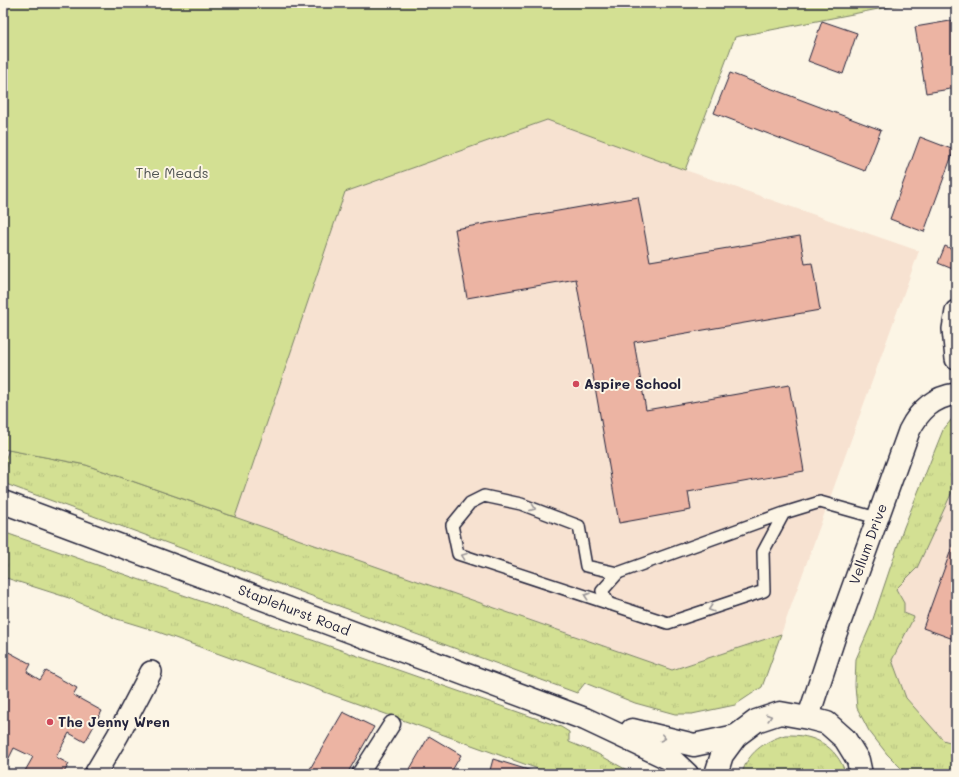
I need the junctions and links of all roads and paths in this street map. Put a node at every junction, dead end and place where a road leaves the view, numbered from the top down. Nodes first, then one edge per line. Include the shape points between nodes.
1 (956, 311) edge
2 (956, 359) edge
3 (956, 394) edge
4 (3, 502) edge
5 (784, 513) junction
6 (877, 518) junction
7 (618, 573) junction
8 (609, 604) junction
9 (151, 672) dead end
10 (808, 718) junction
11 (584, 719) junction
12 (392, 724) dead end
13 (736, 736) junction
14 (864, 769) edge
15 (95, 774) edge
16 (360, 774) edge
17 (687, 774) edge
18 (716, 774) edge

1 - 2 street via 953,329
3 - 6 street, Vellum Drive via 944,396 931,403 912,424
4 - 11 main road, Staplehurst Road
5 - 6 lane via 820,502
5 - 7 lane
5 -> 8 lane via 763,552 764,591 668,623
6 - 10 street, Vellum Drive
7 - 8 lane via 602,591
8 -> 7 lane via 458,554 452,525 470,503 484,496 521,504 579,526 586,566
9 - 15 street
13 -> 10 main road via 756,721 780,713
10 - 14 main road via 827,723 846,739
11 -> 13 main road, Staplehurst Road via 694,745
11 - 17 main road, Staplehurst Road via 672,760
12 - 16 street
13 - 18 main road via 722,755

